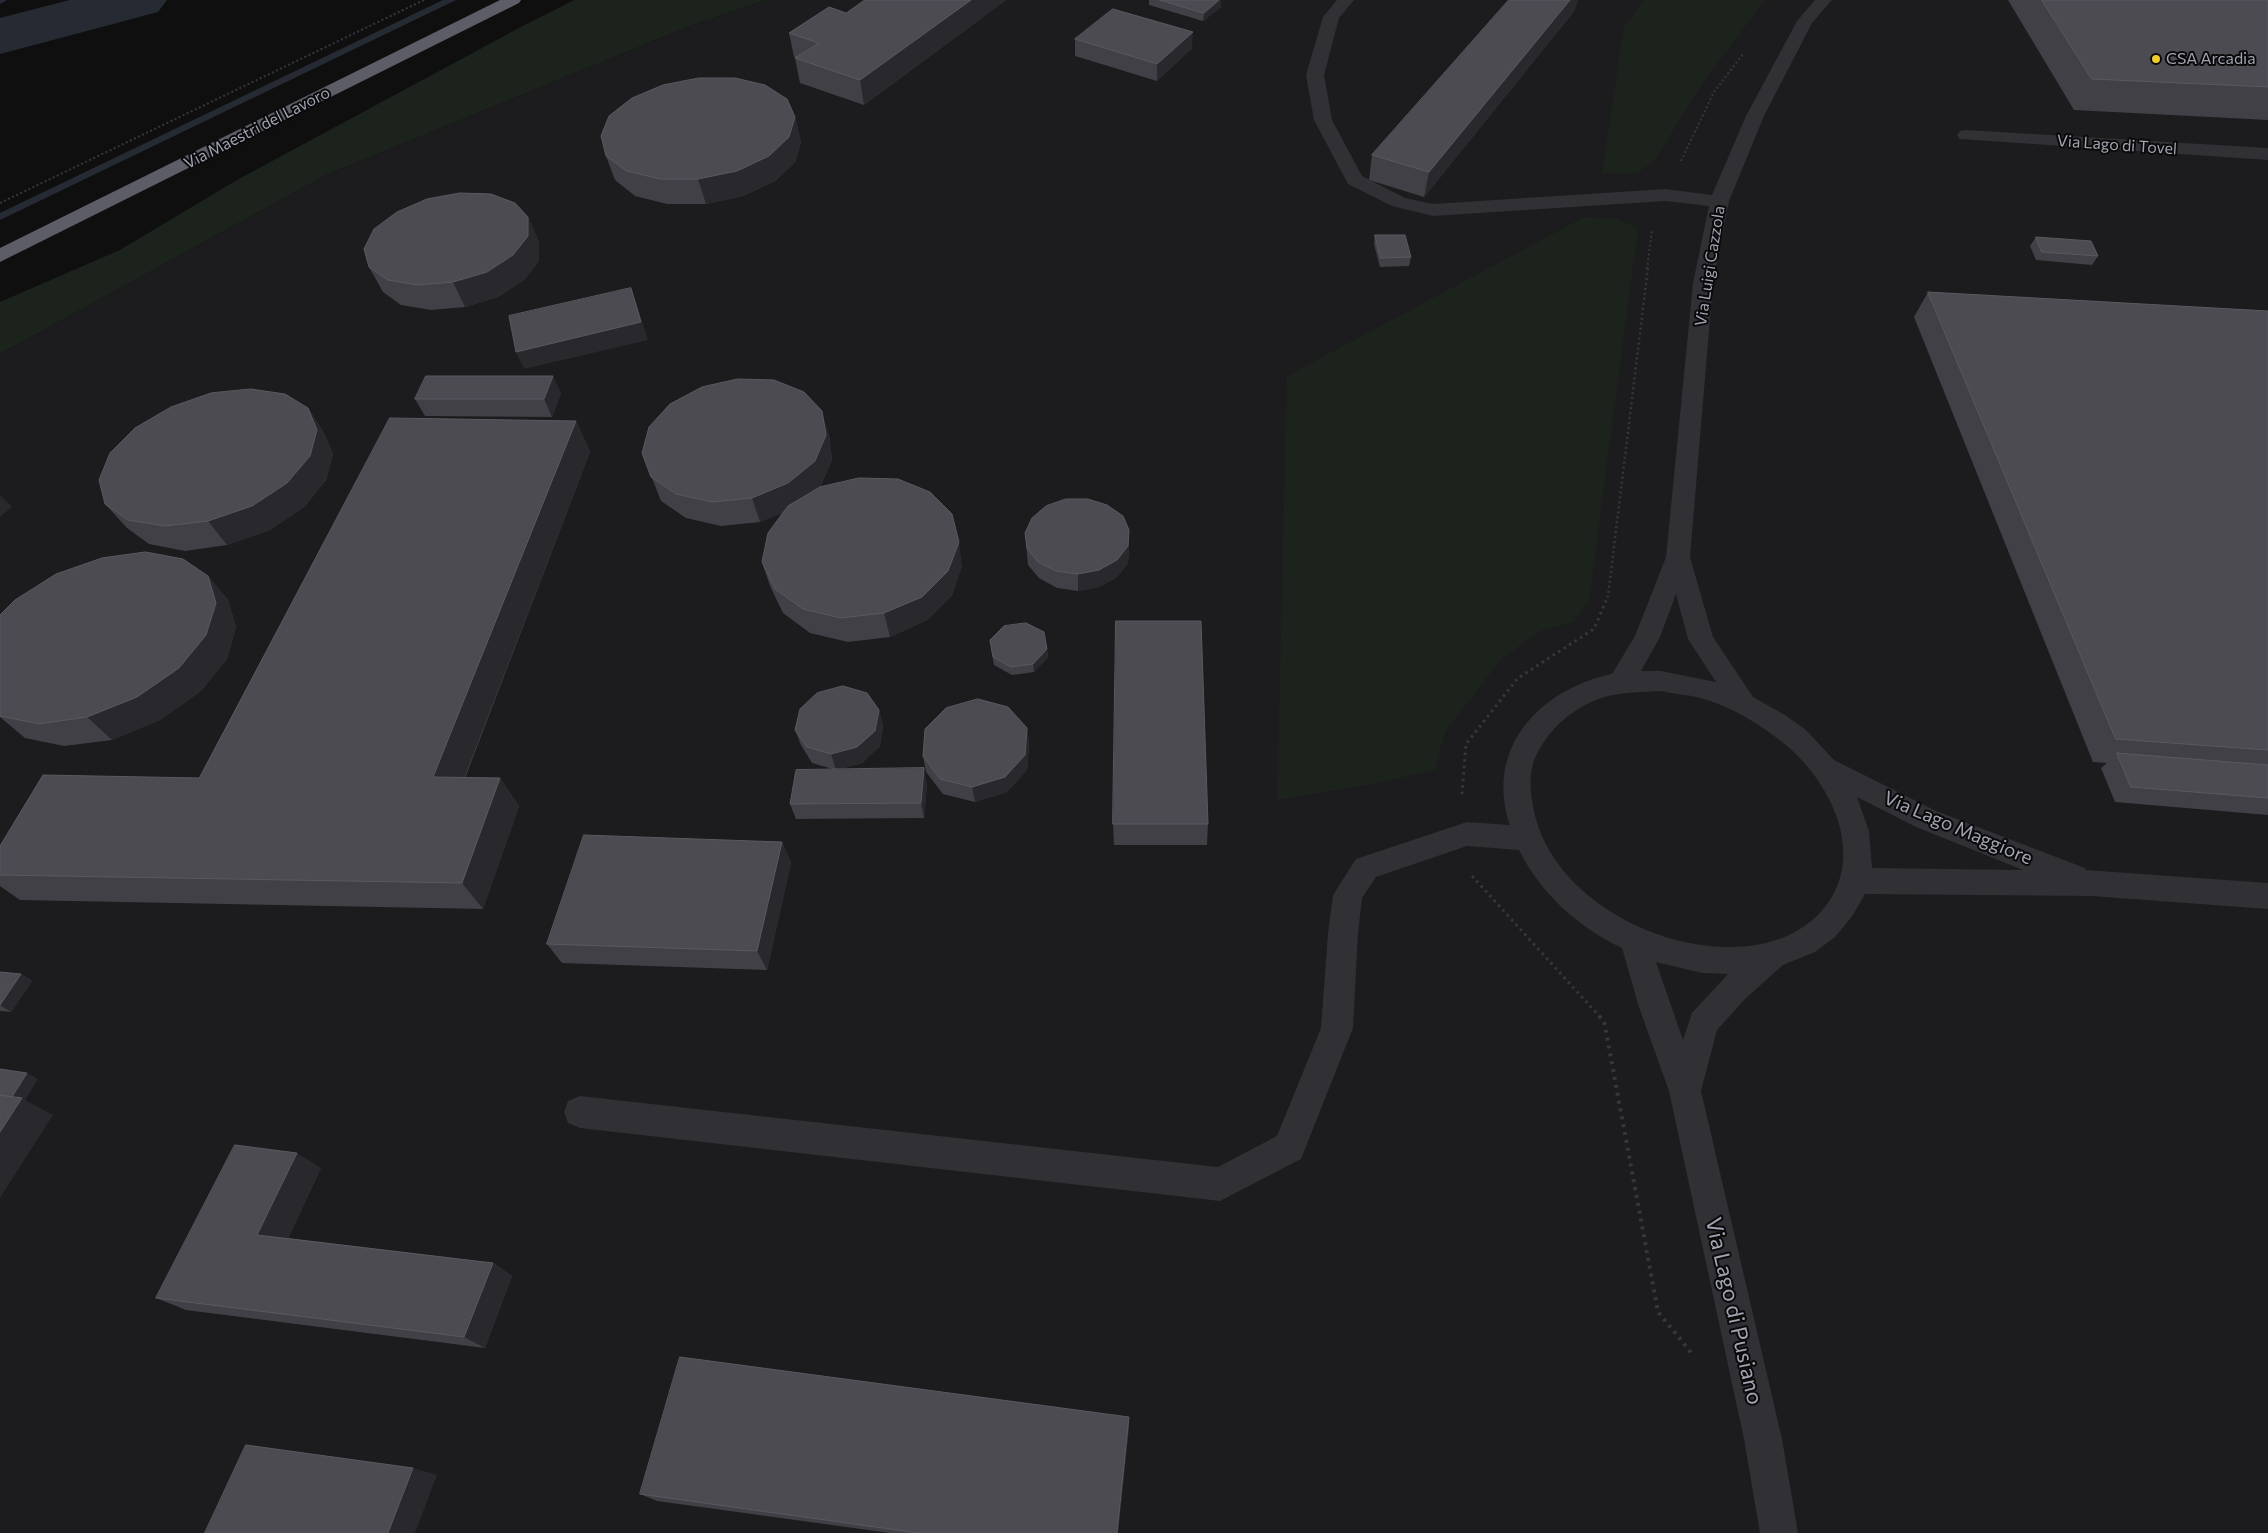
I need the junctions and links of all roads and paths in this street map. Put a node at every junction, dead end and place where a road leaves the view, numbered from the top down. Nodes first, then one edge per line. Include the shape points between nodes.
1 (424, 0) edge
2 (513, 0) edge
3 (1346, 0) edge
4 (1824, 0) edge
5 (1966, 135) dead end
6 (2268, 154) edge
7 (1719, 201) junction
8 (0, 204) edge
9 (0, 256) edge
10 (1678, 557) junction
11 (1621, 683) junction
12 (1743, 703) junction
13 (1827, 769) junction
14 (1526, 838) junction
15 (1856, 881) junction
16 (2090, 883) junction
17 (2268, 896) edge
18 (1635, 941) junction
19 (1772, 956) junction
20 (1685, 1091) junction
21 (580, 1112) dead end
22 (1779, 1533) edge

1 - 8 path
2 - 9 highway, Via Maestri del Lavoro
3 - 7 street via 1331,17 1315,75 1323,120 1355,180 1399,202 1433,210 1664,195
4 - 7 street, Via Luigi Cazzola via 1805,21 1760,107
5 - 6 street, Via Lago di Tovel
7 - 10 street, Via Luigi Cazzola via 1703,283
10 - 11 street, Via Luigi Cazzola via 1647,637
10 - 12 street, Via Luigi Cazzola via 1701,639
11 - 12 street, Via Luigi Cazzola via 1661,681 1703,688
11 - 14 street, Via Luigi Cazzola via 1578,696 1544,719 1522,753 1516,794
12 - 13 street, Via Luigi Cazzola via 1790,731
13 - 15 street, Via Luigi Cazzola via 1848,806 1858,844
13 - 16 street, Via Lago Maggiore via 1926,819
14 - 18 street, Via Luigi Cazzola via 1552,878 1588,913
14 - 21 street via 1467,834 1366,868 1348,895 1337,1028 1289,1147 1220,1184
15 - 16 street, Via Lago Maggiore
15 - 19 street, Via Luigi Cazzola via 1839,914 1810,940
16 - 17 street, Via Lago Maggiore
18 - 19 street, Via Luigi Cazzola via 1681,956 1728,961
18 - 20 street, Via Lago di Pusiano
19 - 20 street, Via Lago di Pusiano via 1735,988 1704,1023
20 - 22 street, Via Lago di Pusiano via 1763,1439

